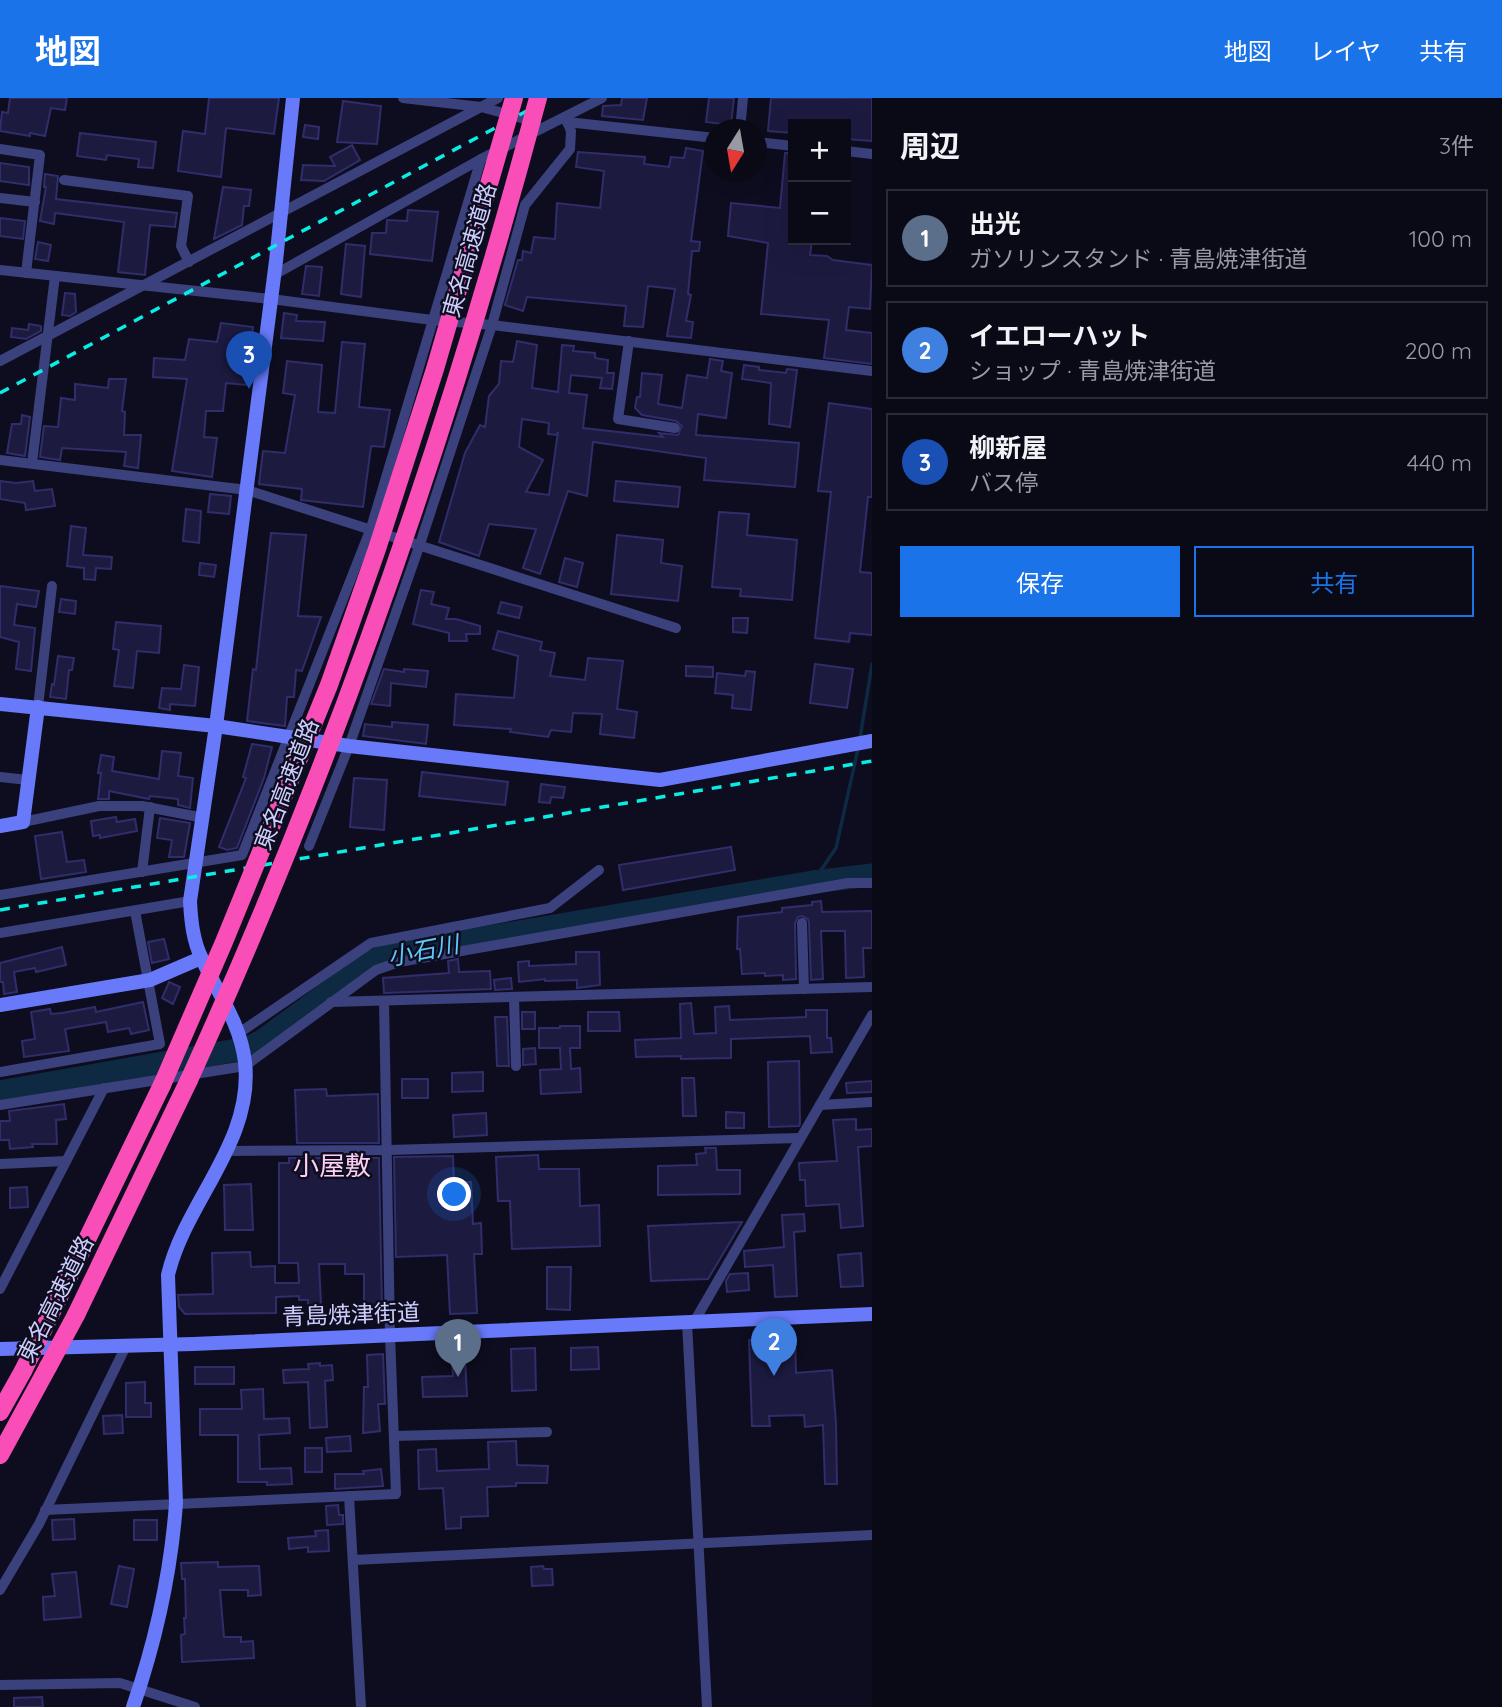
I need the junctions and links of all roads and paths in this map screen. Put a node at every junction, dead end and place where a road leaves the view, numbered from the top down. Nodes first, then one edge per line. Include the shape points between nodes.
1 (293, 98) edge
2 (403, 98) edge
3 (514, 98) edge
4 (538, 98) edge
5 (602, 98) edge
6 (743, 98) edge
7 (489, 101) edge
8 (741, 119) edge
9 (566, 120) junction
10 (550, 125) junction
11 (704, 137) edge
12 (767, 143) edge
13 (788, 145) edge
14 (0, 149) edge
15 (851, 152) edge
16 (872, 154) edge
17 (481, 159) junction
18 (64, 180) dead end
19 (0, 198) edge
20 (35, 202) junction
21 (281, 213) junction
22 (189, 262) junction
23 (0, 270) edge
24 (26, 273) junction
25 (274, 275) junction
26 (55, 276) junction
27 (145, 285) junction
28 (271, 299) junction
29 (432, 320) junction
30 (492, 325) junction
31 (48, 336) junction
32 (629, 341) junction
33 (0, 352) edge
34 (15, 353) junction
35 (0, 361) edge
36 (872, 371) edge
37 (674, 428) dead end
38 (0, 460) edge
39 (32, 463) junction
40 (247, 490) junction
41 (371, 528) junction
42 (420, 544) junction
43 (52, 586) dead end
44 (676, 628) dead end
45 (0, 704) edge
46 (38, 707) junction
47 (216, 726) junction
48 (290, 738) junction
49 (872, 741) edge
50 (349, 746) junction
51 (0, 777) edge
52 (28, 780) junction
53 (150, 807) junction
54 (204, 818) junction
55 (23, 822) junction
56 (0, 826) edge
57 (309, 846) dead end
58 (195, 863) junction
59 (599, 870) dead end
60 (142, 872) junction
61 (872, 883) edge
62 (0, 895) edge
63 (190, 901) junction
64 (135, 911) junction
65 (802, 923) dead end
66 (0, 933) edge
67 (201, 958) junction
68 (149, 980) junction
69 (872, 987) edge
70 (803, 989) junction
71 (514, 997) junction
72 (384, 1001) junction
73 (331, 1002) junction
74 (0, 1005) edge
75 (872, 1015) edge
76 (239, 1033) junction
77 (245, 1062) junction
78 (516, 1066) dead end
79 (0, 1072) edge
80 (104, 1088) junction
81 (872, 1102) edge
82 (0, 1105) edge
83 (820, 1105) junction
84 (799, 1138) junction
85 (388, 1150) junction
86 (227, 1151) junction
87 (66, 1161) junction
88 (0, 1164) edge
89 (0, 1289) edge
90 (872, 1314) edge
91 (691, 1322) junction
92 (390, 1335) junction
93 (170, 1344) junction
94 (125, 1346) junction
95 (0, 1349) edge
96 (0, 1412) edge
97 (547, 1432) dead end
98 (394, 1436) junction
99 (0, 1455) edge
100 (349, 1496) junction
101 (176, 1503) junction
102 (45, 1510) junction
103 (872, 1535) edge
104 (699, 1544) junction
105 (354, 1560) junction
106 (1, 1585) edge
107 (0, 1685) edge
108 (139, 1689) junction
109 (133, 1707) edge
110 (195, 1707) edge
111 (361, 1707) edge
112 (707, 1707) edge

1 - 21 street
2 - 7 street
3 - 96 highway, 東名高速道路, bridge via 435,369 334,673 162,1085
4 - 99 highway, 東名高速道路, bridge via 459,370 397,557 295,831 189,1080 76,1315
5 - 9 street
6 - 8 street
7 - 10 street
7 - 21 street
9 - 10 street
9 - 11 street
9 - 30 street via 570,149 525,205
10 - 17 street
12 - 13 street
14 - 20 street via 40,155
15 - 16 street
17 - 25 street
17 - 29 street
18 - 22 street via 188,196 181,246
19 - 20 street
20 - 24 street
21 - 22 street
21 - 25 street
22 - 27 street
23 - 24 street
24 - 26 street
25 - 28 street
26 - 27 street
26 - 31 street
27 - 28 street
27 - 31 street
28 - 29 street
28 - 40 street
29 - 30 street
29 - 41 street
30 - 32 street
30 - 42 street
31 - 34 street
31 - 39 street
32 - 36 street
32 - 37 street via 618,419
33 - 34 street
34 - 35 street
38 - 39 street
39 - 40 street
40 - 41 street
40 - 47 street
41 - 42 street
41 - 48 street
42 - 44 street
42 - 50 street
43 - 46 street
45 - 46 street
46 - 47 street
46 - 52 street
47 - 48 street
47 - 54 street
48 - 50 street
48 - 58 street via 242,855
49 - 50 street via 660,780
50 - 57 street
51 - 52 street
52 - 55 street
53 - 54 street
53 - 55 street via 99,806
53 - 60 street
54 - 58 street
55 - 56 street
58 - 60 street
58 - 63 street
59 - 76 street via 550,908 371,943
60 - 62 street
61 - 73 street via 848,883 399,962 376,970
63 - 64 street
63 - 67 street
64 - 66 street
64 - 68 street
65 - 70 street
67 - 68 street
67 - 76 street
68 - 74 street
68 - 79 street via 160,1044
69 - 70 street
70 - 71 street
71 - 72 street
71 - 78 street
72 - 73 street
72 - 85 street
73 - 77 street
75 - 83 street
76 - 77 street
77 - 80 street
77 - 86 street via 244,1098
80 - 82 street
80 - 87 street
81 - 83 street
83 - 84 street
84 - 85 street
84 - 91 street
85 - 86 street
85 - 92 street
86 - 93 street via 170,1265
87 - 88 street
87 - 89 street
90 - 91 street, 青島焼津街道
91 - 92 street, 青島焼津街道
91 - 104 street
92 - 93 street, 青島焼津街道
92 - 98 street
93 - 94 street, 青島焼津街道
93 - 101 street
94 - 95 street, 青島焼津街道
94 - 102 street
97 - 98 street
98 - 100 street via 396,1494
100 - 101 street
100 - 105 street
101 - 102 street
101 - 108 street via 162,1608
102 - 106 street
103 - 104 street
104 - 105 street
104 - 112 street
105 - 111 street
107 - 108 street via 120,1683
108 - 109 street
108 - 110 street

